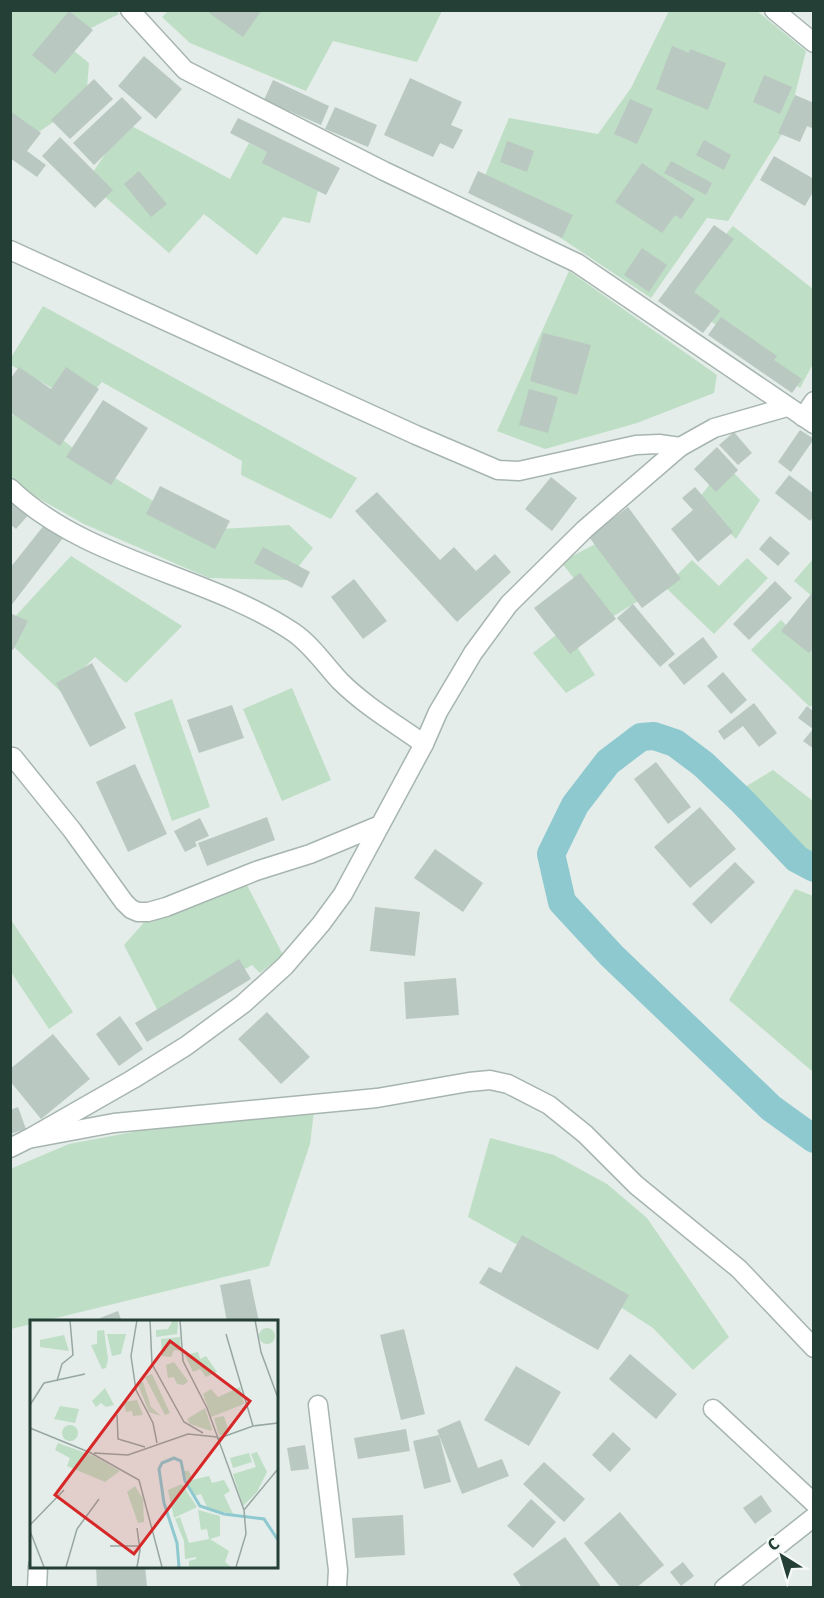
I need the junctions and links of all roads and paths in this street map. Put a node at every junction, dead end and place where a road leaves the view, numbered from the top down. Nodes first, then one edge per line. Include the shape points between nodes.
1 (130, 10) edge
2 (774, 10) edge
3 (813, 43) edge
4 (10, 250) edge
5 (813, 401) edge
6 (787, 406) junction
7 (808, 420) edge
8 (680, 447) junction
9 (10, 488) edge
10 (424, 744) junction
11 (13, 757) dead end
12 (380, 825) junction
13 (28, 1138) junction
14 (10, 1148) edge
15 (813, 1348) edge
16 (318, 1405) dead end
17 (713, 1409) dead end
18 (813, 1503) edge
19 (813, 1517) edge
20 (38, 1568) edge
21 (37, 1587) edge
22 (337, 1587) edge
23 (724, 1587) edge

1 - 6 street via 185,70 577,263
2 - 3 street
4 - 8 street via 498,470 519,471 636,445
5 - 7 street
6 - 7 street
6 - 8 street via 714,428
8 - 10 street via 585,529 508,604 473,653
9 - 10 street via 64,527 247,606 294,633 364,702
10 - 12 street
11 - 12 street via 124,902 138,912 166,907
12 - 13 street via 343,894 321,924 285,966 243,1004 186,1046
13 - 14 street
13 - 15 street via 114,1123 377,1098 469,1082 490,1080 508,1084 549,1105 585,1134 636,1185 739,1269
16 - 22 street
17 - 18 street
19 - 23 street
20 - 21 street

